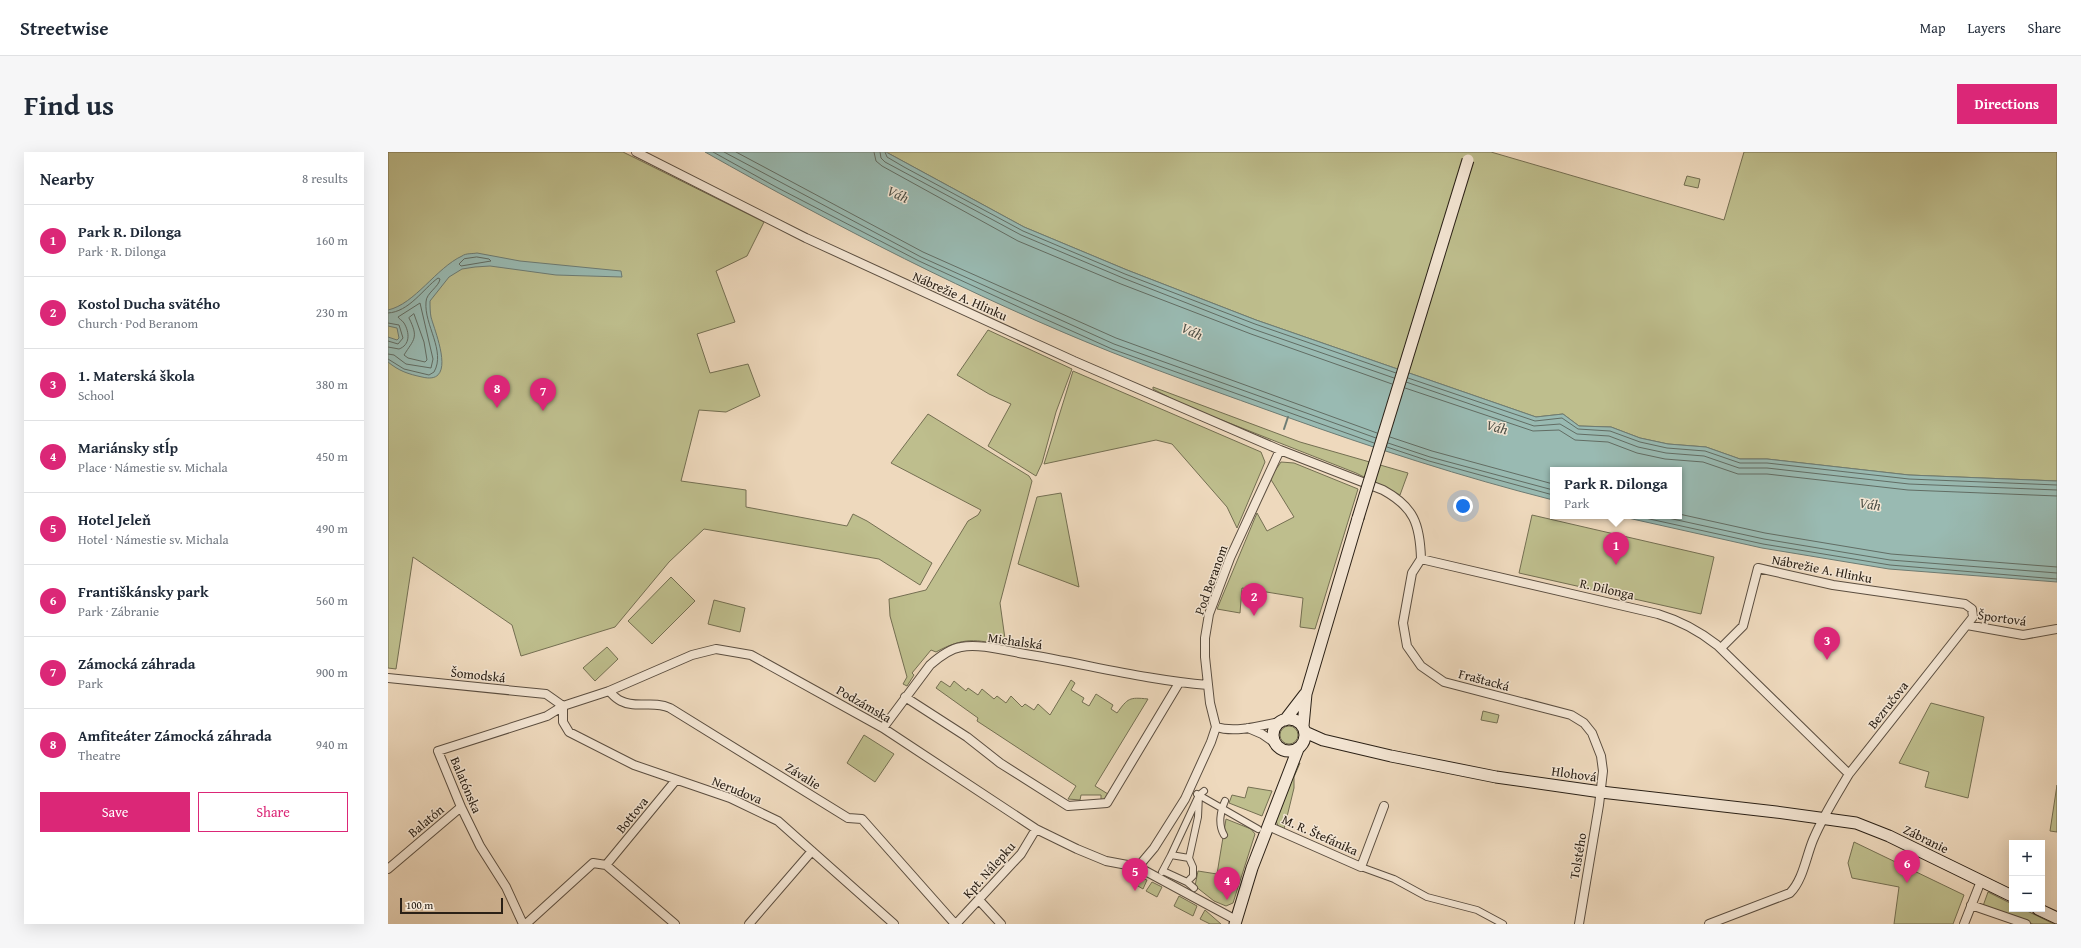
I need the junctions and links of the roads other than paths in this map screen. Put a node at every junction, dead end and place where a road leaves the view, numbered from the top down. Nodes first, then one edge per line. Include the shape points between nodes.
1 (636, 152) edge
2 (1469, 156) edge
3 (1280, 450) junction
4 (1421, 559) junction
5 (1972, 609) joint
6 (1967, 625) junction
7 (2057, 629) edge
8 (1721, 648) junction
9 (388, 678) edge
10 (1179, 683) junction
11 (1208, 685) junction
12 (609, 691) junction
13 (1306, 694) junction
14 (905, 697) junction
15 (563, 706) junction
16 (1282, 721) junction
17 (1216, 727) junction
18 (883, 728) junction
19 (1248, 728) junction
20 (1304, 729) junction
21 (1323, 740) junction
22 (1278, 746) junction
23 (1301, 746) junction
24 (1849, 774) junction
25 (1287, 776) junction
26 (676, 780) junction
27 (1601, 792) junction
28 (1199, 793) junction
29 (1225, 801) dead end
30 (1384, 806) dead end
31 (461, 807) junction
32 (1221, 808) junction
33 (1198, 817) junction
34 (1188, 818) junction
35 (1823, 818) junction
36 (1263, 827) junction
37 (1036, 829) junction
38 (1224, 835) dead end
39 (812, 851) junction
40 (1172, 855) junction
41 (1189, 858) junction
42 (606, 866) junction
43 (1138, 867) junction
44 (1361, 867) junction
45 (388, 869) edge
46 (1187, 882) junction
47 (1981, 882) junction
48 (1194, 888) dead end
49 (2009, 895) edge
50 (979, 900) junction
51 (1971, 905) junction
52 (2044, 912) edge
53 (2057, 918) edge
54 (1236, 922) edge
55 (524, 924) edge
56 (675, 924) edge
57 (749, 924) edge
58 (894, 924) edge
59 (956, 924) edge
60 (1001, 924) edge
61 (1503, 924) edge
62 (1579, 924) edge
63 (1709, 924) edge
64 (1964, 924) edge
65 (2026, 924) edge

1 - 3 street, Nábrežie A. Hlinku via 810,240 1081,365
2 - 13 main road, bridge
3 - 4 street, Nábrežie A. Hlinku via 1352,477 1399,499 1413,514 1420,534
3 - 11 street, Pod Beranom via 1212,603 1205,638
4 - 8 street, R. Dilonga via 1680,620
4 - 27 street, Fraštacká via 1412,573 1403,615 1405,639 1416,660 1427,672 1444,682 1571,715 1584,723 1592,733 1601,756
5 - 6 street, Bezručova via 1973,617
5 - 8 street, Nábrežie A. Hlinku via 1965,604 1833,585 1758,568 1743,626
6 - 7 street, Športová via 2023,635
6 - 24 street, Bezručova
8 - 24 street, R. Dilonga
9 - 15 street, Šomodská via 546,694
10 - 11 street, Michalská
10 - 14 street, Michalská via 1066,660 962,646 939,657 930,665
10 - 14 street, Podzámska via 1107,802 1068,806 1000,763 967,737
11 - 17 street, Pod Beranom
12 - 15 street, Podzámska
12 - 18 street, Podzámska via 692,655 716,649 751,655
12 - 59 street, Závalie via 620,701 632,704 660,703 670,708 848,818 862,819
13 - 16 main road
13 - 20 main road
14 - 18 street, Michalská
15 - 26 street, Nerudova via 563,722 569,732 634,765
15 - 31 street, Balatónska via 547,716 438,751
16 - 19 street
16 - 20 main road via 1294,720
16 - 22 main road via 1274,730
17 - 19 street
17 - 43 street via 1185,800 1154,848
18 - 37 street, Podzámska
19 - 22 street via 1262,734
20 - 21 main road, Hlohová
20 - 23 main road
21 - 23 main road, Hlohová
21 - 27 main road, Hlohová via 1477,773
22 - 23 main road via 1289,752
22 - 25 main road
23 - 25 main road
24 - 35 street, Bezručova
25 - 36 main road
26 - 39 street, Nerudova via 730,798 778,822
26 - 42 street, Bottova
27 - 35 main road, Hlohová
27 - 62 street, Tolstého
28 - 32 street
28 - 33 street
28 - 34 street
29 - 32 street
30 - 44 street, M. R. Štefánika
31 - 45 street, Balatón
31 - 55 street, Balatónska
32 - 36 street
32 - 38 street via 1220,829
33 - 34 street
33 - 41 street
34 - 40 street
35 - 47 main road, Zábranie via 1856,823 1875,830
35 - 63 street, Bezručova via 1796,886 1790,893
36 - 44 street, M. R. Štefánika
36 - 54 main road
37 - 43 street, Podzámska via 1106,861
37 - 50 street, Kpt. Nálepku via 1021,854
39 - 57 street
39 - 58 street, Nerudova
40 - 41 street
40 - 46 street via 1163,871
41 - 46 street via 1194,867 1195,877
42 - 55 street, Balatónska via 593,863
42 - 56 street
43 - 54 street, Podzámska
44 - 61 street, M. R. Štefánika via 1394,879 1427,896 1477,910
46 - 48 street
47 - 49 main road, Zábranie
47 - 51 street
50 - 59 street, Kpt. Nálepku
50 - 60 street
51 - 64 street
51 - 65 street
52 - 53 main road

